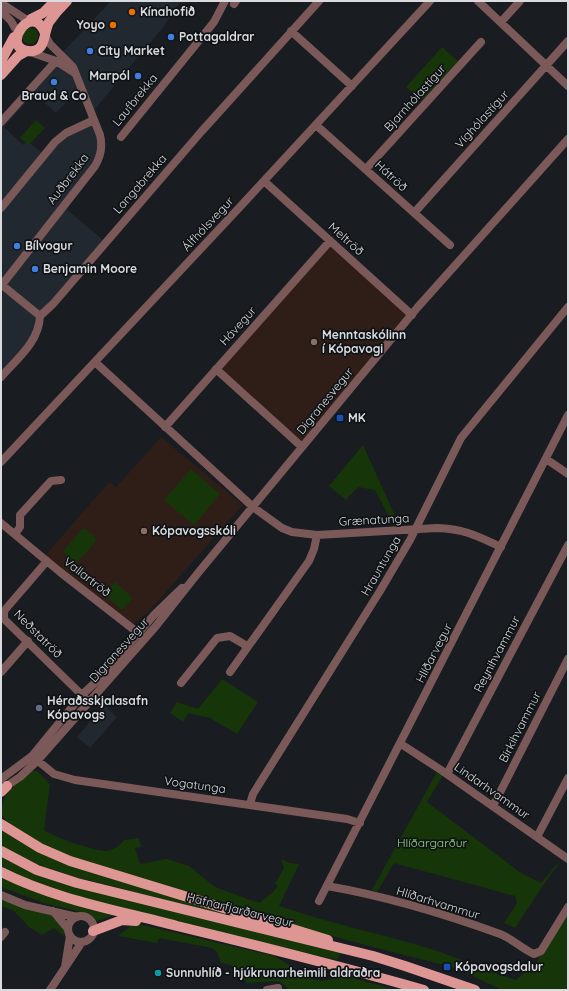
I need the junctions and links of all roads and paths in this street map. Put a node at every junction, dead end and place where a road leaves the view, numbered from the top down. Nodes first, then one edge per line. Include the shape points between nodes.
1 (54, 1) edge
2 (67, 1) edge
3 (225, 1) edge
4 (319, 1) edge
5 (430, 1) edge
6 (478, 1) edge
7 (520, 1) edge
8 (1, 3) edge
9 (1, 11) edge
10 (29, 20) junction
11 (501, 22) junction
12 (291, 31) junction
13 (14, 33) junction
14 (46, 35) junction
15 (568, 41) edge
16 (481, 42) dead end
17 (29, 51) junction
18 (1, 61) edge
19 (56, 61) junction
20 (547, 66) junction
21 (76, 74) junction
22 (1, 75) edge
23 (352, 86) junction
24 (568, 86) edge
25 (94, 120) junction
26 (1, 122) edge
27 (316, 125) junction
28 (121, 137) dead end
29 (568, 139) edge
30 (366, 169) junction
31 (264, 181) junction
32 (1, 208) edge
33 (414, 213) junction
34 (330, 241) junction
35 (450, 245) dead end
36 (1, 285) edge
37 (568, 307) edge
38 (412, 315) junction
39 (40, 316) junction
40 (95, 362) junction
41 (216, 369) junction
42 (1, 377) edge
43 (568, 416) edge
44 (165, 427) junction
45 (302, 447) junction
46 (546, 459) junction
47 (1, 462) edge
48 (568, 474) edge
49 (61, 480) dead end
50 (253, 507) junction
51 (1, 522) edge
52 (415, 529) junction
53 (15, 534) junction
54 (317, 535) junction
55 (568, 545) edge
56 (501, 547) junction
57 (47, 561) junction
58 (142, 635) junction
59 (28, 641) junction
60 (246, 646) junction
61 (568, 659) edge
62 (1, 672) edge
63 (230, 672) dead end
64 (181, 683) dead end
65 (82, 695) junction
66 (88, 702) junction
67 (401, 744) junction
68 (34, 759) junction
69 (447, 774) junction
70 (568, 778) edge
71 (3, 787) edge
72 (250, 804) junction
73 (493, 806) junction
74 (1, 823) edge
75 (360, 823) junction
76 (536, 837) junction
77 (1, 851) edge
78 (568, 859) edge
79 (1, 872) edge
80 (327, 886) junction
81 (1, 895) edge
82 (319, 901) dead end
83 (568, 907) edge
84 (52, 911) junction
85 (77, 917) junction
86 (156, 921) junction
87 (93, 931) junction
88 (69, 932) junction
89 (82, 942) junction
90 (373, 956) junction
91 (65, 970) junction
92 (278, 988) dead end
93 (50, 990) edge
94 (267, 990) edge
95 (424, 990) edge
96 (475, 990) edge

1 - 10 main road via 43,13
2 - 14 main road via 55,15
3 - 28 street, Laufbrekka via 214,22
4 - 12 street, Langabrekka
5 - 23 street, Álfhólsvegur
6 - 11 street
7 - 11 street
8 - 10 street
9 - 13 street via 11,20
10 - 13 main road via 18,24
10 - 14 main road via 40,24
11 - 20 street
12 - 23 street
12 - 39 street, Langabrekka
13 - 17 main road via 18,47
13 - 18 main road
14 - 17 main road via 42,46
14 - 21 street, Auðbrekka via 50,44 69,61
15 - 20 street, Víghólastígur
16 - 30 street, Bjarnhólastígur
17 - 19 street
17 - 22 main road via 18,56
19 - 21 street
19 - 26 street
20 - 24 street
20 - 33 street, Víghólastígur
21 - 25 street, Auðbrekka
23 - 27 street, Álfhólsvegur
25 - 32 street via 66,133 55,142
25 - 36 street, Auðbrekka via 102,142 98,160
27 - 30 street, Hátröð
27 - 31 street, Álfhólsvegur
29 - 38 street, Digranesvegur
30 - 33 street, Hátröð
31 - 34 street, Meltröð
31 - 40 street, Álfhólsvegur
33 - 35 street, Hátröð
34 - 38 street, Meltröð
34 - 41 street, Hávegur
36 - 39 street
37 - 52 street, Hrauntunga via 466,431
38 - 45 street, Digranesvegur
39 - 42 street via 38,332 33,341
40 - 44 street, Grænatunga
40 - 47 street, Álfhólsvegur
41 - 44 street, Hávegur
41 - 45 street
43 - 46 street, Hlíðarvegur
44 - 50 street, Grænatunga
45 - 50 street, Digranesvegur
46 - 48 street
46 - 56 street, Hlíðarvegur
49 - 53 street via 51,481 20,515 20,528
50 - 54 street, Grænatunga via 287,530
50 - 58 street, Digranesvegur via 198,573 169,600
51 - 53 street, Vallartröð
52 - 54 street, Grænatunga
52 - 56 street, Grænatunga via 463,530
52 - 72 street, Hrauntunga via 380,591 253,794
53 - 57 street, Vallartröð
54 - 60 street via 309,561
55 - 69 street, Reynihvammur
56 - 67 street, Hlíðarvegur
57 - 58 street, Vallartröð
57 - 59 street, Neðstatröð via 3,613 4,620
58 - 65 street, Digranesvegur
58 - 66 street, Digranesvegur via 110,679
59 - 62 street
59 - 65 street, Neðstatröð
60 - 63 street
60 - 64 street via 230,636 217,638
61 - 73 street, Birkihvammur
65 - 66 street, Neðstatröð
65 - 68 street, Digranesvegur
66 - 68 street, Digranesvegur
67 - 69 street, Lindarhvammur
67 - 75 street, Hlíðarvegur
68 - 71 street, Digranesvegur via 25,773
68 - 72 street, Vogatunga via 54,774 70,779
69 - 73 street, Lindarhvammur
70 - 76 street
72 - 75 street, Vogatunga
73 - 76 street, Lindarhvammur
74 - 90 main road via 40,848 70,861 314,935
75 - 80 street, Hlíðarvegur
76 - 78 street, Lindarhvammur
77 - 90 main road, Hafnarfjarðarvegur via 37,870 76,883
79 - 86 main road via 33,887 69,899
80 - 82 street, Hlíðarvegur
80 - 83 street, Hlíðarhvammur via 346,888 494,932 537,954
81 - 84 street via 25,905
84 - 85 street
84 - 88 street
85 - 87 street via 82,916 89,920
85 - 88 street via 71,922
86 - 87 main road via 122,920
86 - 95 main road
87 - 89 street via 89,938
88 - 89 street via 75,940
88 - 91 street
89 - 91 street
90 - 96 main road, Hafnarfjarðarvegur
91 - 93 street
92 - 94 street

